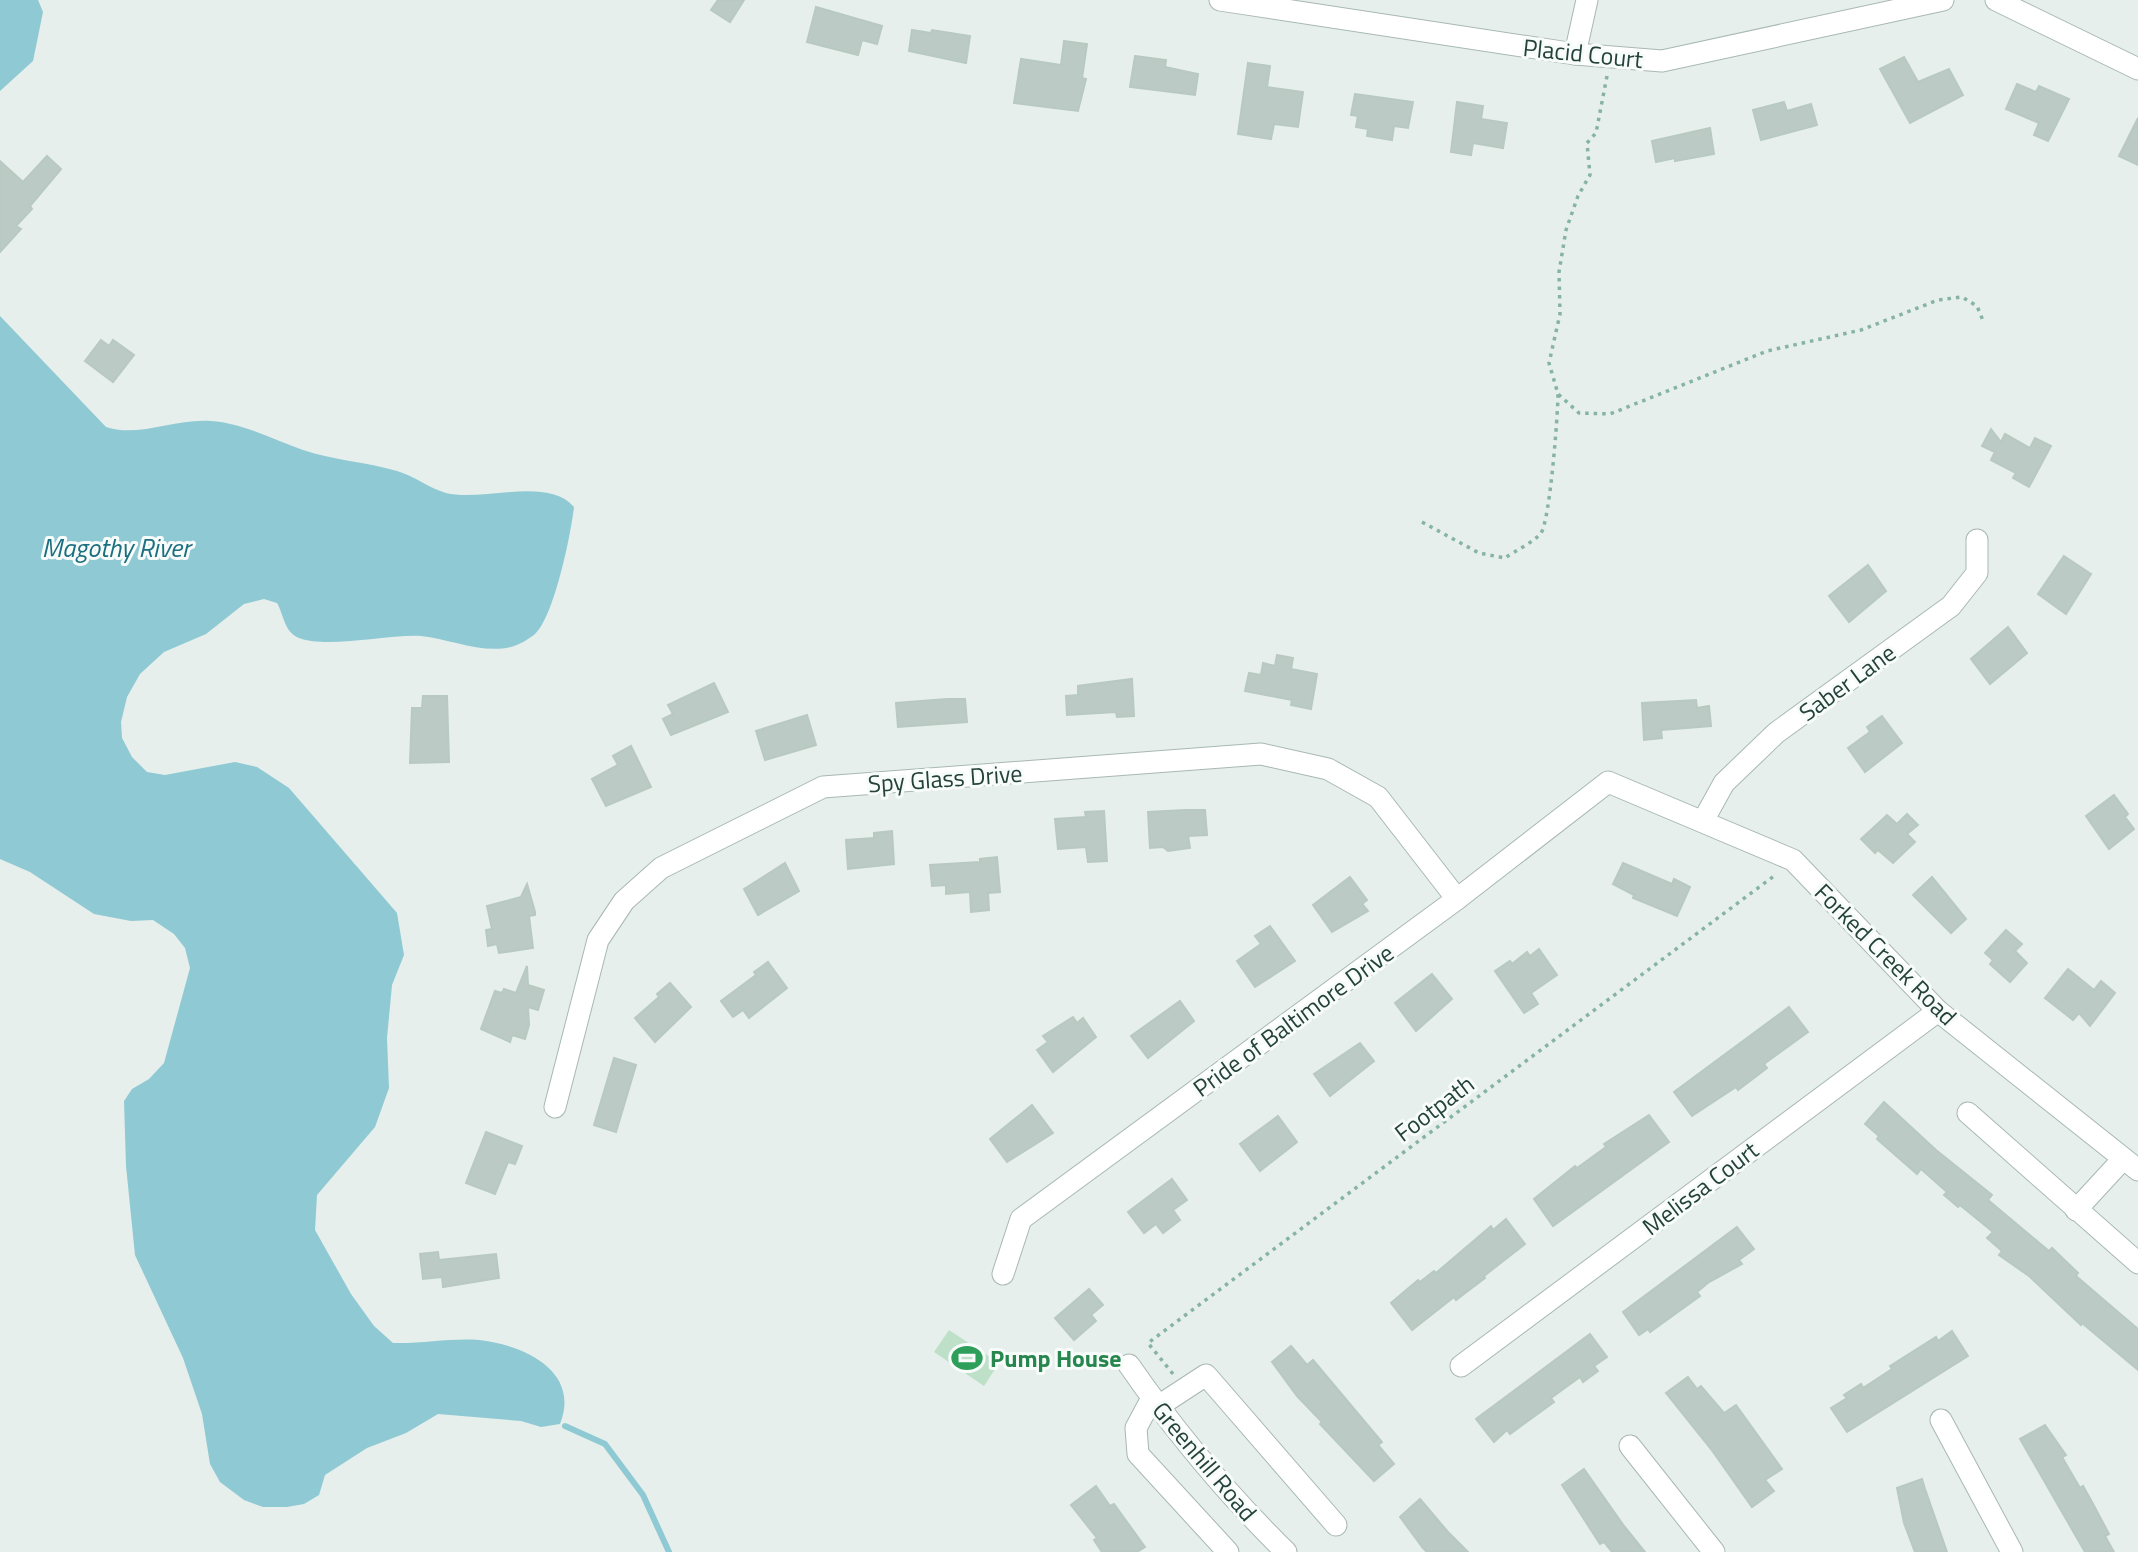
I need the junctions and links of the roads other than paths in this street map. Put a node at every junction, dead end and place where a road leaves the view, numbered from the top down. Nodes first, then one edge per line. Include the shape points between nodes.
1 (1220, 0) edge
2 (1587, 0) edge
3 (1943, 0) edge
4 (1996, 0) edge
5 (1575, 54) junction
6 (2138, 69) edge
7 (1977, 540) dead end
8 (1608, 782) joint
9 (1703, 821) junction
10 (1457, 899) junction
11 (1938, 1011) junction
12 (555, 1107) dead end
13 (1968, 1112) dead end
14 (2131, 1165) edge
15 (2076, 1210) junction
16 (2138, 1263) edge
17 (1003, 1274) dead end
18 (1129, 1365) dead end
19 (1461, 1366) dead end
20 (1155, 1403) junction
21 (1941, 1420) dead end
22 (1630, 1446) dead end
23 (1336, 1525) dead end
24 (1228, 1552) edge
25 (1286, 1552) edge
26 (1714, 1552) edge
27 (2012, 1552) edge

1 - 5 street, Placid Court
2 - 5 street
3 - 5 street, Placid Court via 1662,61
4 - 6 street
7 - 9 street, Saber Lane via 1976,573 1951,606 1776,733 1724,783
8 - 9 street, Forked Creek Road
8 - 10 street, Pride of Baltimore Drive
9 - 11 street, Forked Creek Road via 1793,860
10 - 12 street, Spy Glass Drive via 1378,797 1328,769 1261,754 823,787 661,868 624,901 598,940
10 - 17 street, Pride of Baltimore Drive via 1021,1219
11 - 14 street, Forked Creek Road
11 - 19 street, Melissa Court
13 - 15 street
14 - 15 street
15 - 16 street
18 - 20 street, Greenhill Road
20 - 23 street via 1206,1375
20 - 24 street via 1136,1428 1138,1454
20 - 25 street, Greenhill Road via 1237,1502
21 - 27 street
22 - 26 street

